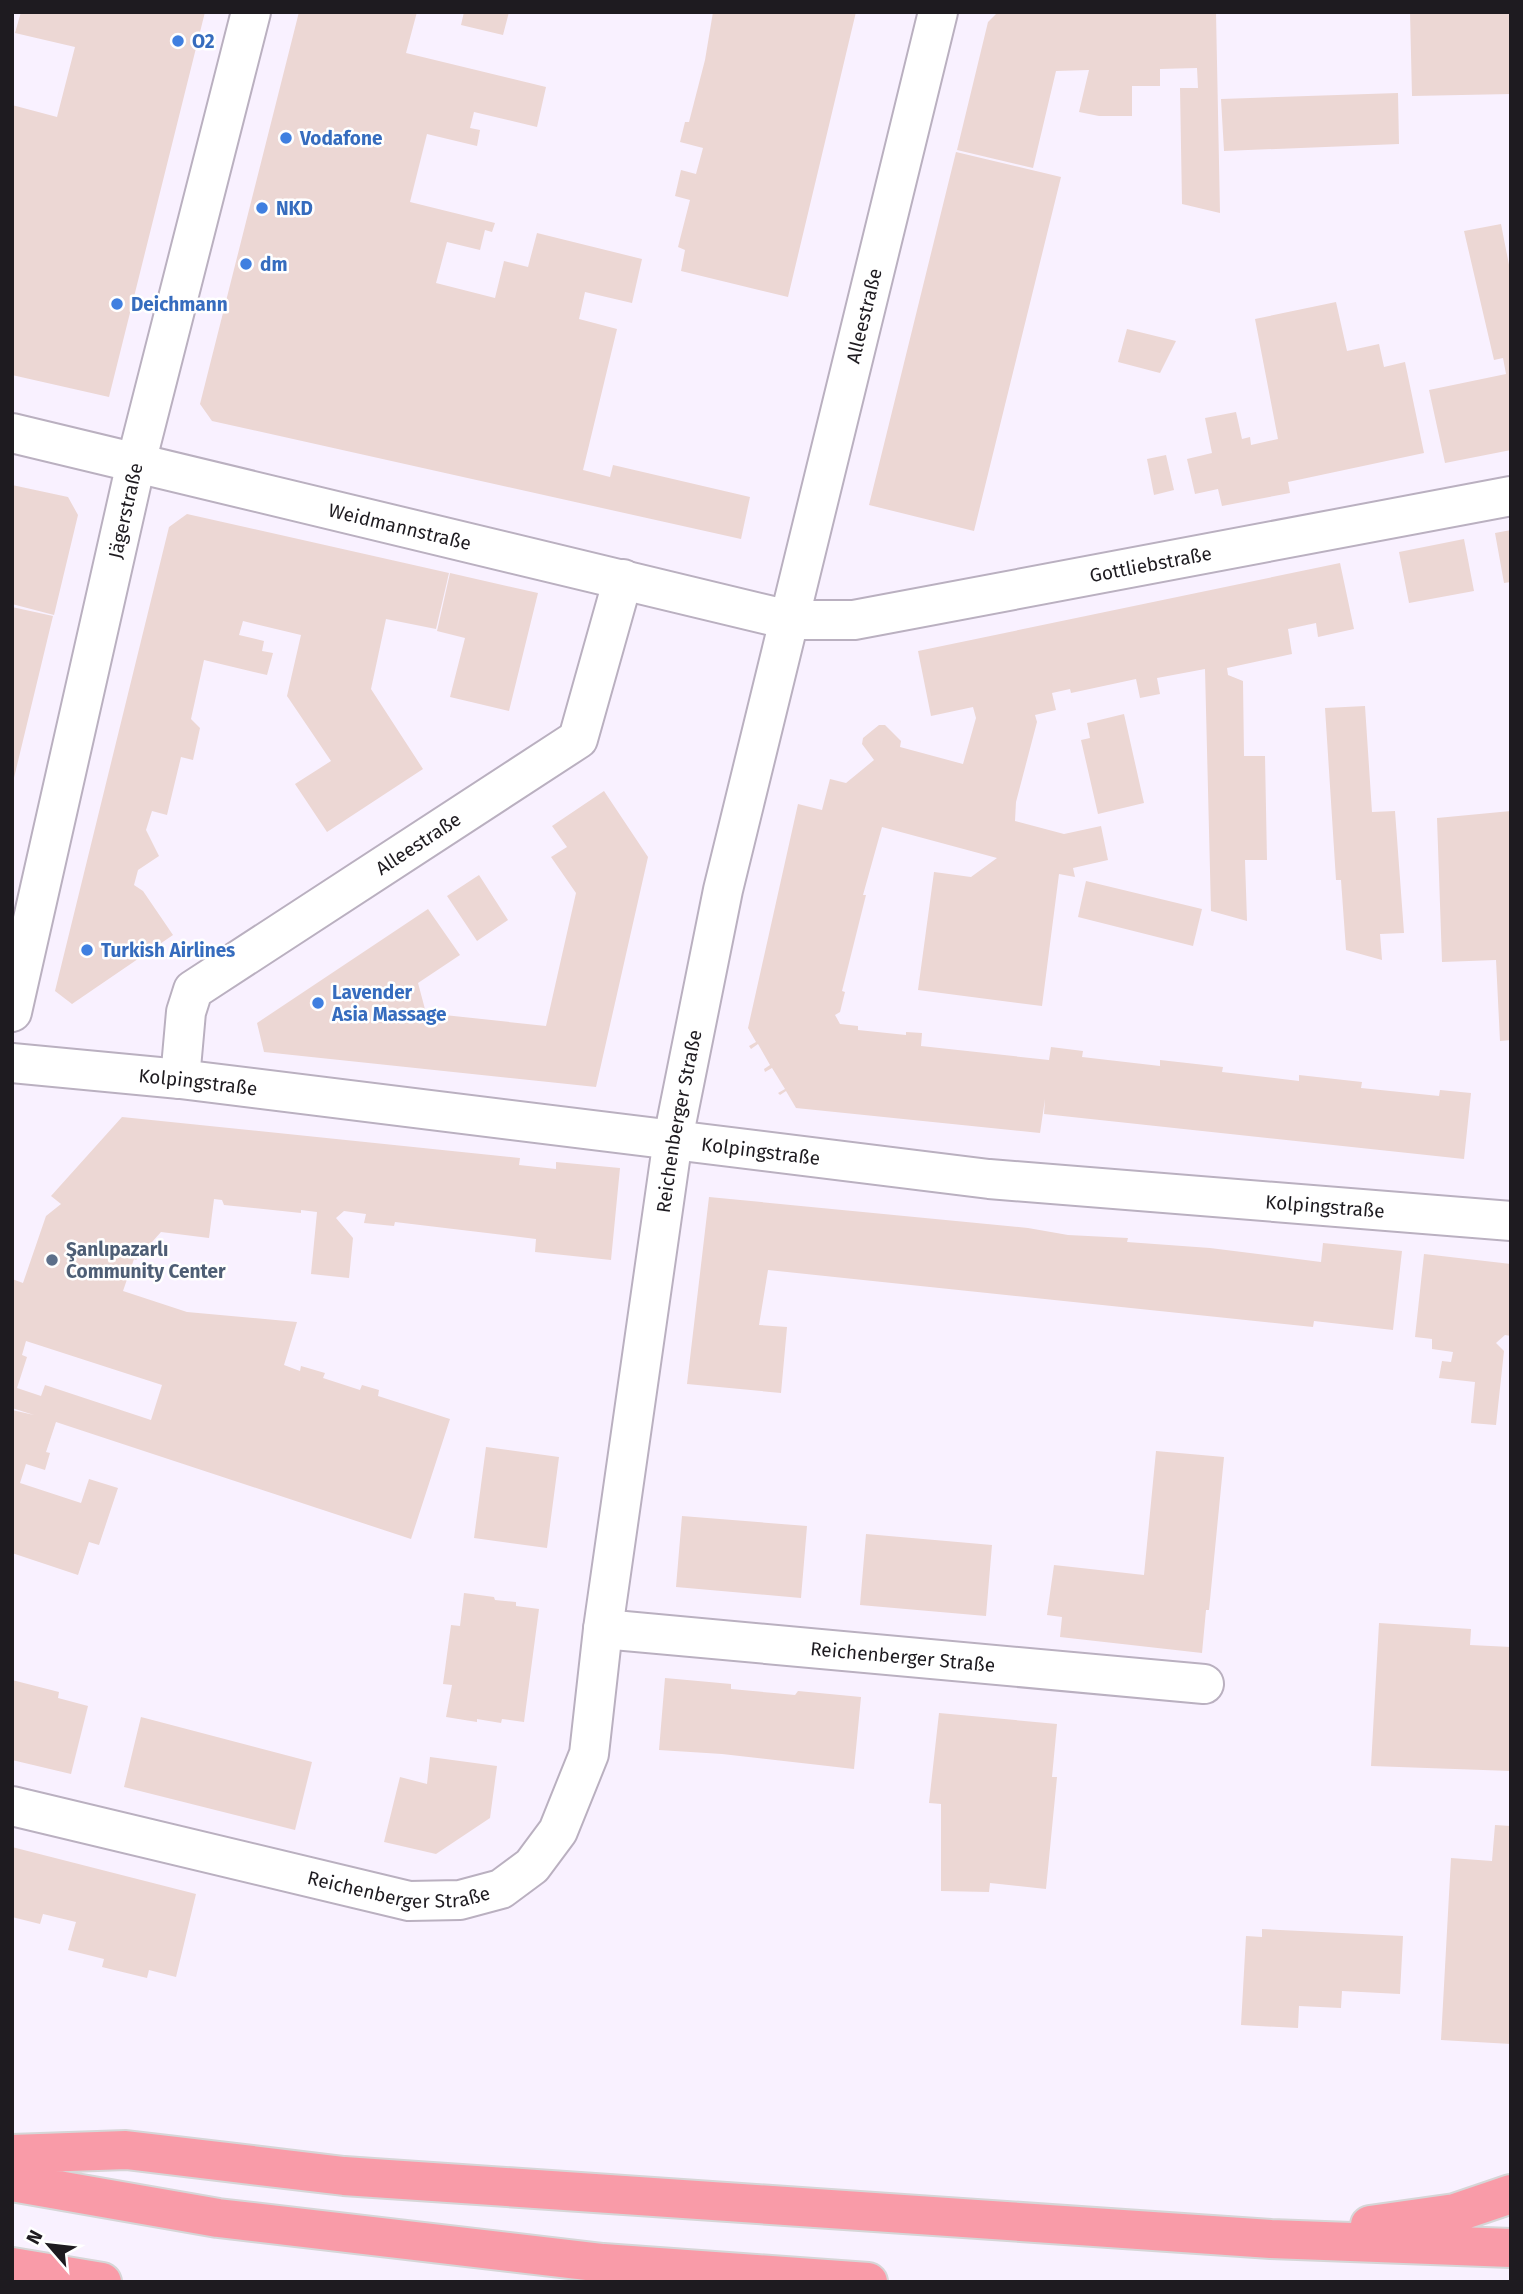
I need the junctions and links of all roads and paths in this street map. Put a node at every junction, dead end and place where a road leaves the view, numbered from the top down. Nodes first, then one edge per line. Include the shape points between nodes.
1 (250, 12) edge
2 (939, 12) edge
3 (12, 433) edge
4 (136, 463) junction
5 (1511, 496) edge
6 (623, 579) junction
7 (789, 620) junction
8 (12, 1012) edge
9 (12, 1062) edge
10 (180, 1079) junction
11 (673, 1139) junction
12 (1511, 1221) edge
13 (603, 1629) junction
14 (1204, 1684) dead end
15 (12, 1807) edge
16 (12, 2154) edge
17 (12, 2182) edge
18 (1511, 2194) edge
19 (1271, 2239) junction
20 (1511, 2248) edge
21 (12, 2267) edge
22 (102, 2282) edge
23 (868, 2282) edge

1 - 4 street, Jägerstraße
2 - 7 street, Alleestraße
3 - 4 street, Weidmannstraße
4 - 6 street, Weidmannstraße
4 - 8 street, Jägerstraße
5 - 7 street, Gottliebstraße via 854,620
6 - 7 street, Weidmannstraße
6 - 10 street, Alleestraße via 578,739 193,990 186,1012
7 - 11 street, Reichenberger Straße via 723,890
9 - 10 street, Kolpingstraße
10 - 11 street, Kolpingstraße
11 - 12 street, Kolpingstraße via 989,1179
11 - 13 street, Reichenberger Straße
13 - 14 street, Reichenberger Straße
13 - 15 street, Reichenberger Straße via 589,1754 558,1831 532,1866 501,1889 460,1900 409,1901
16 - 19 highway via 126,2150 344,2176
17 - 23 highway via 218,2218 603,2263
18 - 19 highway via 1455,2213
19 - 20 highway
21 - 22 highway

